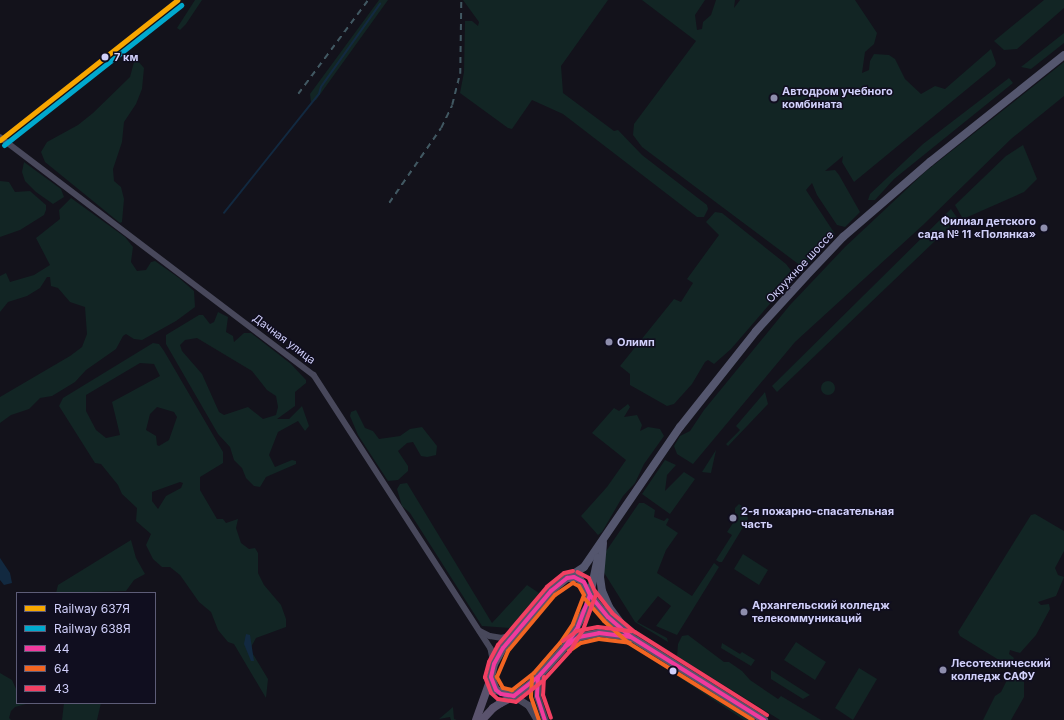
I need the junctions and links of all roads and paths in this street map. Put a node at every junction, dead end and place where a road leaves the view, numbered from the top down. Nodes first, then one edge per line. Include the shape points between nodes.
1 (1064, 55) edge
2 (0, 137) edge
3 (603, 542) junction
4 (567, 578) junction
5 (590, 595) junction
6 (478, 629) junction
7 (512, 635) junction
8 (631, 637) junction
9 (565, 647) junction
10 (494, 664) junction
11 (492, 677) junction
12 (538, 677) junction
13 (514, 696) junction
14 (476, 720) edge
15 (482, 720) edge
16 (537, 720) edge
17 (545, 720) edge
18 (764, 720) edge

1 - 3 main road, Окружное шоссе via 924,167 843,237 756,331 680,427
2 - 6 street, Дачная улица via 314,375
3 - 4 main road, Окружное шоссе via 584,567
3 - 5 main road, Окружное шоссе
3 - 8 main road via 600,577 602,591 609,607
4 - 5 main road via 579,578
4 - 7 main road, Окружное шоссе via 538,604
5 - 8 main road via 608,617
5 - 9 main road, Окружное шоссе via 584,616
6 - 7 street via 490,636 502,638
6 - 10 street, Дачная улица via 491,649
7 - 10 main road, Окружное шоссе
8 - 9 main road via 599,633 579,637
8 - 18 main road
9 - 12 main road, Окружное шоссе
10 - 11 main road, Окружное шоссе
11 - 13 main road via 496,690
11 - 14 main road, Окружное шоссе
12 - 13 main road, Окружное шоссе
12 - 17 street via 537,696
13 - 15 main road, Окружное шоссе via 493,708
13 - 16 street via 528,705

